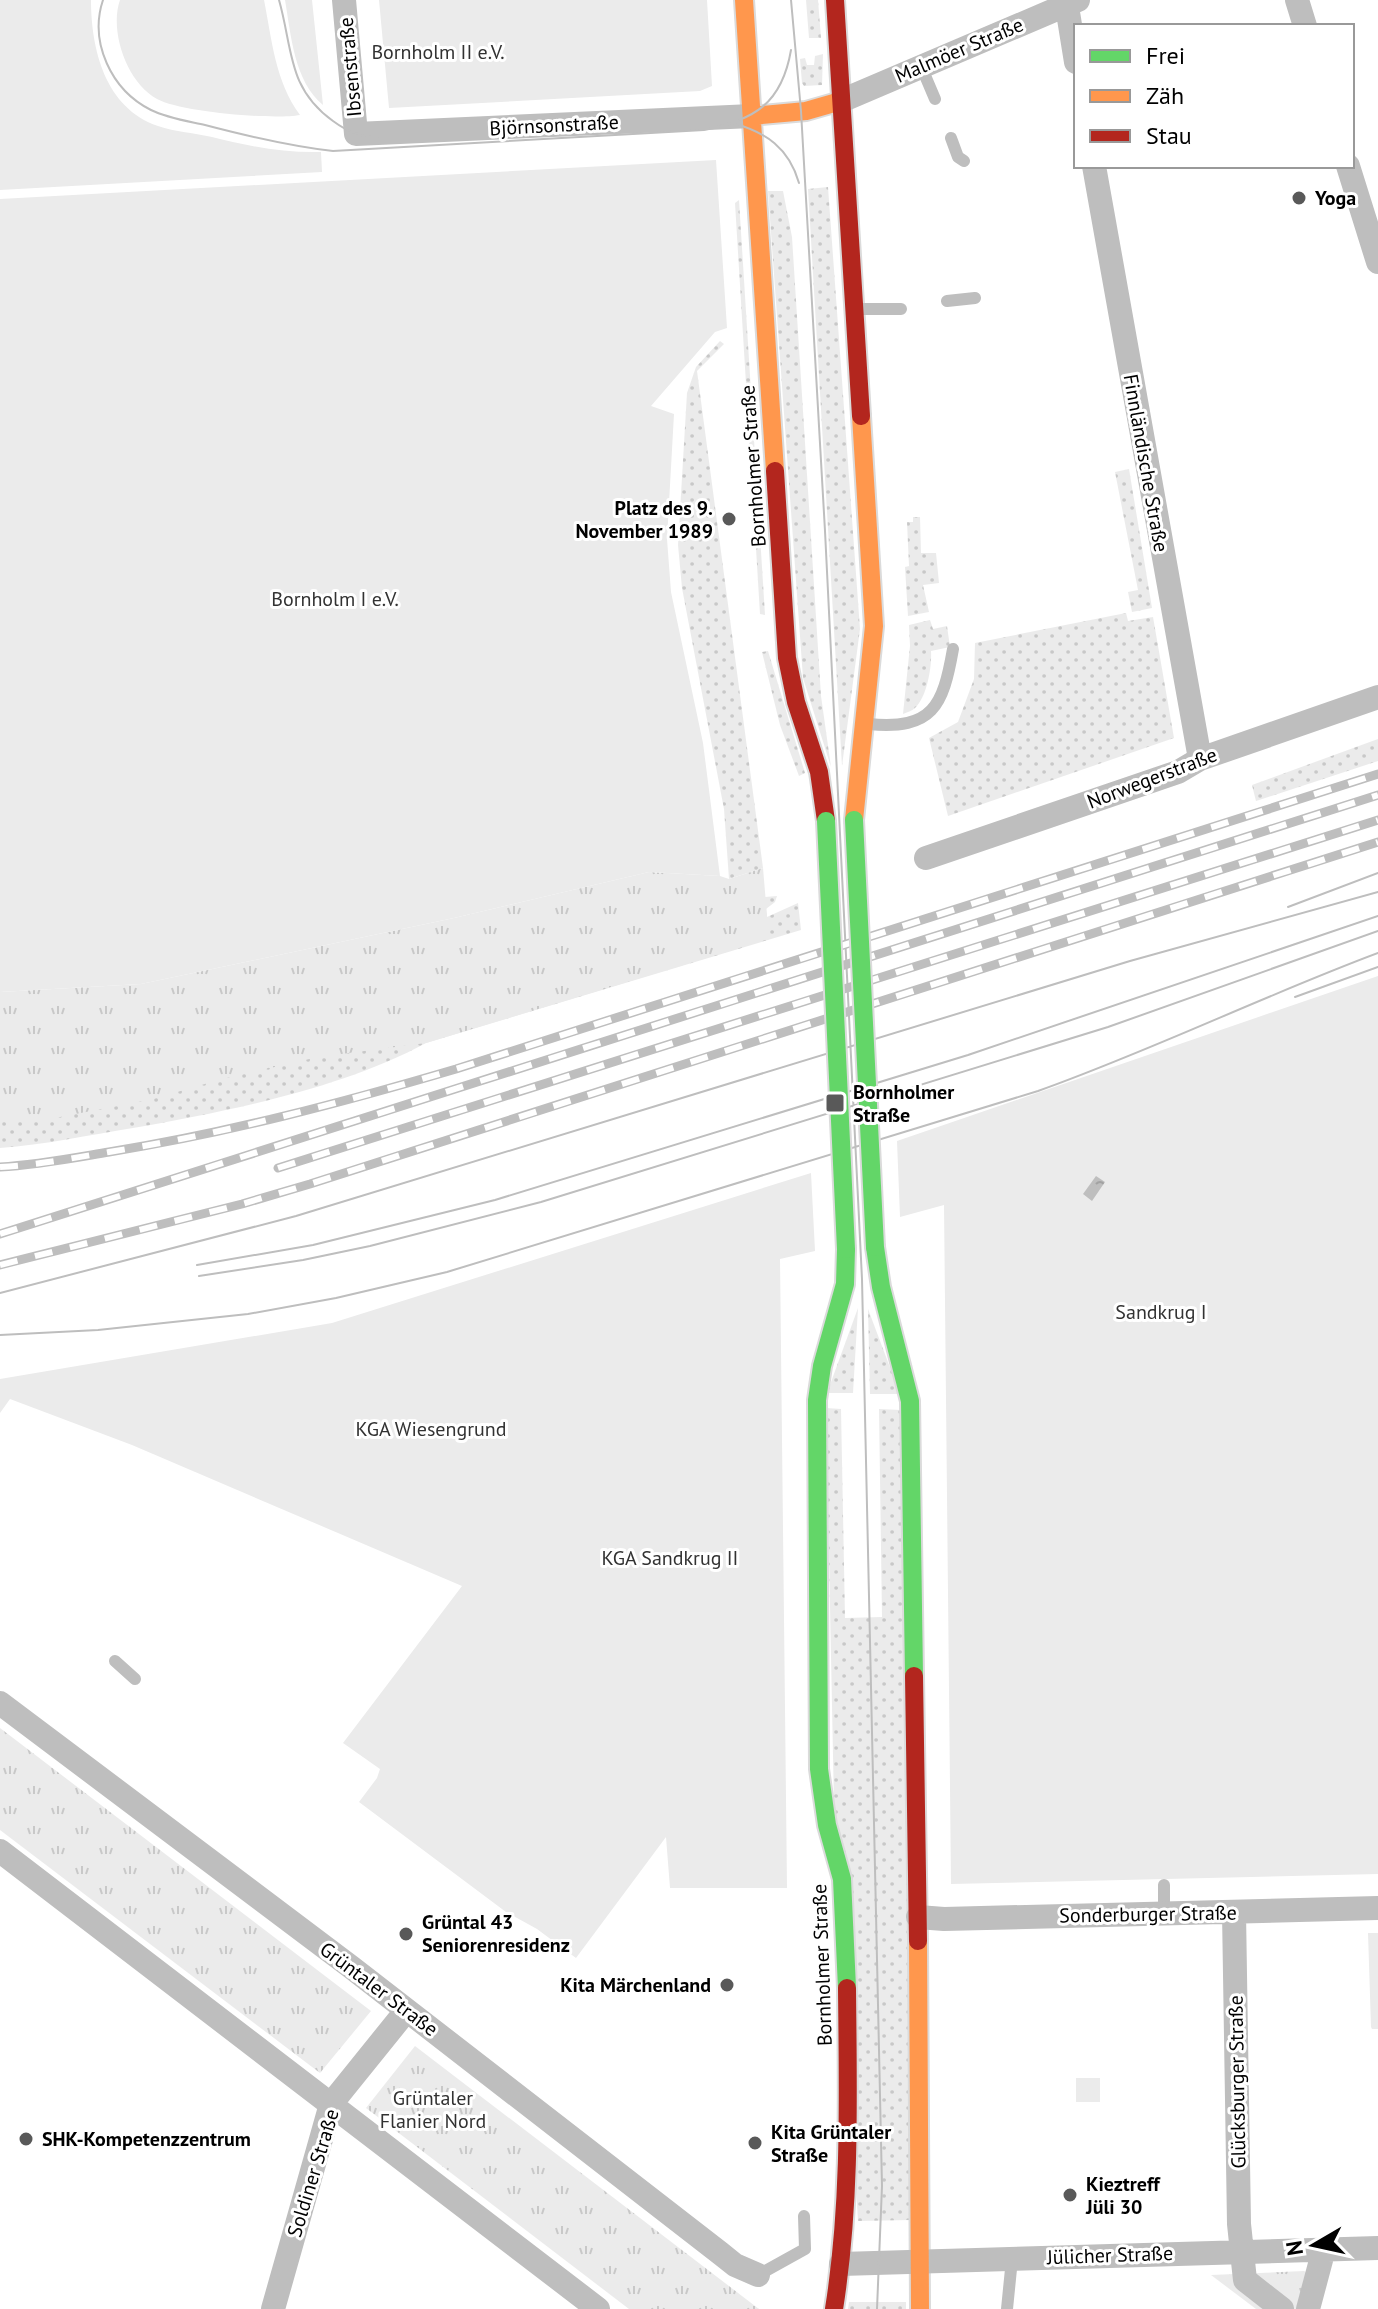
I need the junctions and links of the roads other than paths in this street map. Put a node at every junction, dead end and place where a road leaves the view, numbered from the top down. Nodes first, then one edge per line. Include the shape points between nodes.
1 (344, 0) edge
2 (744, 0) edge
3 (835, 0) edge
4 (1297, 0) edge
5 (1070, 2) edge
6 (1304, 24) edge
7 (1074, 42) edge
8 (921, 66) junction
9 (935, 99) dead end
10 (841, 101) junction
11 (752, 116) junction
12 (356, 134) joint
13 (951, 138) dead end
14 (964, 161) dead end
15 (1094, 168) edge
16 (1349, 168) edge
17 (1378, 262) edge
18 (975, 298) dead end
19 (947, 301) dead end
20 (901, 309) dead end
21 (854, 310) junction
22 (953, 649) dead end
23 (1378, 697) edge
24 (863, 723) junction
25 (1200, 759) junction
26 (926, 858) dead end
27 (115, 1661) dead end
28 (135, 1679) dead end
29 (0, 1703) edge
30 (0, 1851) edge
31 (1164, 1885) dead end
32 (1378, 1908) edge
33 (1234, 1912) junction
34 (1164, 1914) junction
35 (918, 1917) junction
36 (406, 2011) junction
37 (331, 2104) junction
38 (804, 2216) dead end
39 (1378, 2248) edge
40 (1324, 2249) junction
41 (1241, 2252) junction
42 (1012, 2259) junction
43 (921, 2262) junction
44 (841, 2264) junction
45 (758, 2275) joint
46 (273, 2309) edge
47 (598, 2309) edge
48 (834, 2309) edge
49 (920, 2309) edge
50 (1007, 2309) edge
51 (1282, 2309) edge
52 (1308, 2309) edge

1 - 12 street, Ibsenstraße
2 - 11 main road, Bornholmer Straße
3 - 10 main road
4 - 6 street
5 - 7 street
5 - 8 street, Malmöer Straße
8 - 9 lane
8 - 10 street, Malmöer Straße
10 - 11 main road via 806,111
10 - 21 main road
11 - 12 street, Björnsonstraße
11 - 44 main road, Bornholmer Straße, bridge via 787,658 819,772 826,821 846,1249 843,1294 817,1400 819,1769 842,1879 846,1930 848,2107
13 - 14 lane
15 - 25 street, Finnländische Straße
16 - 17 street
18 - 19 lane
20 - 21 lane
21 - 24 main road via 874,626
22 - 24 lane via 946,688 929,713 907,724
23 - 25 street, Norwegerstraße
24 - 35 main road, bridge via 854,820 875,1247 881,1292 910,1401
25 - 26 street, Norwegerstraße via 1178,772
27 - 28 lane
29 - 36 street, Grüntaler Straße
30 - 37 street
31 - 34 lane
32 - 33 street, Sonderburger Straße
33 - 34 street, Sonderburger Straße
33 - 41 street, Glücksburger Straße
34 - 35 street, Sonderburger Straße
35 - 43 main road
36 - 37 street, Soldiner Straße
36 - 45 street, Grüntaler Straße via 729,2260
37 - 46 street, Soldiner Straße
37 - 47 street
38 - 45 lane via 805,2249
39 - 40 street, Jülicher Straße
40 - 41 street, Jülicher Straße
40 - 52 street
41 - 42 street, Jülicher Straße
41 - 51 street, Glücksburger Straße via 1245,2280
42 - 43 street, Jülicher Straße
42 - 50 lane
43 - 44 street, Jülicher Straße
43 - 49 main road
44 - 48 main road, Bornholmer Straße

